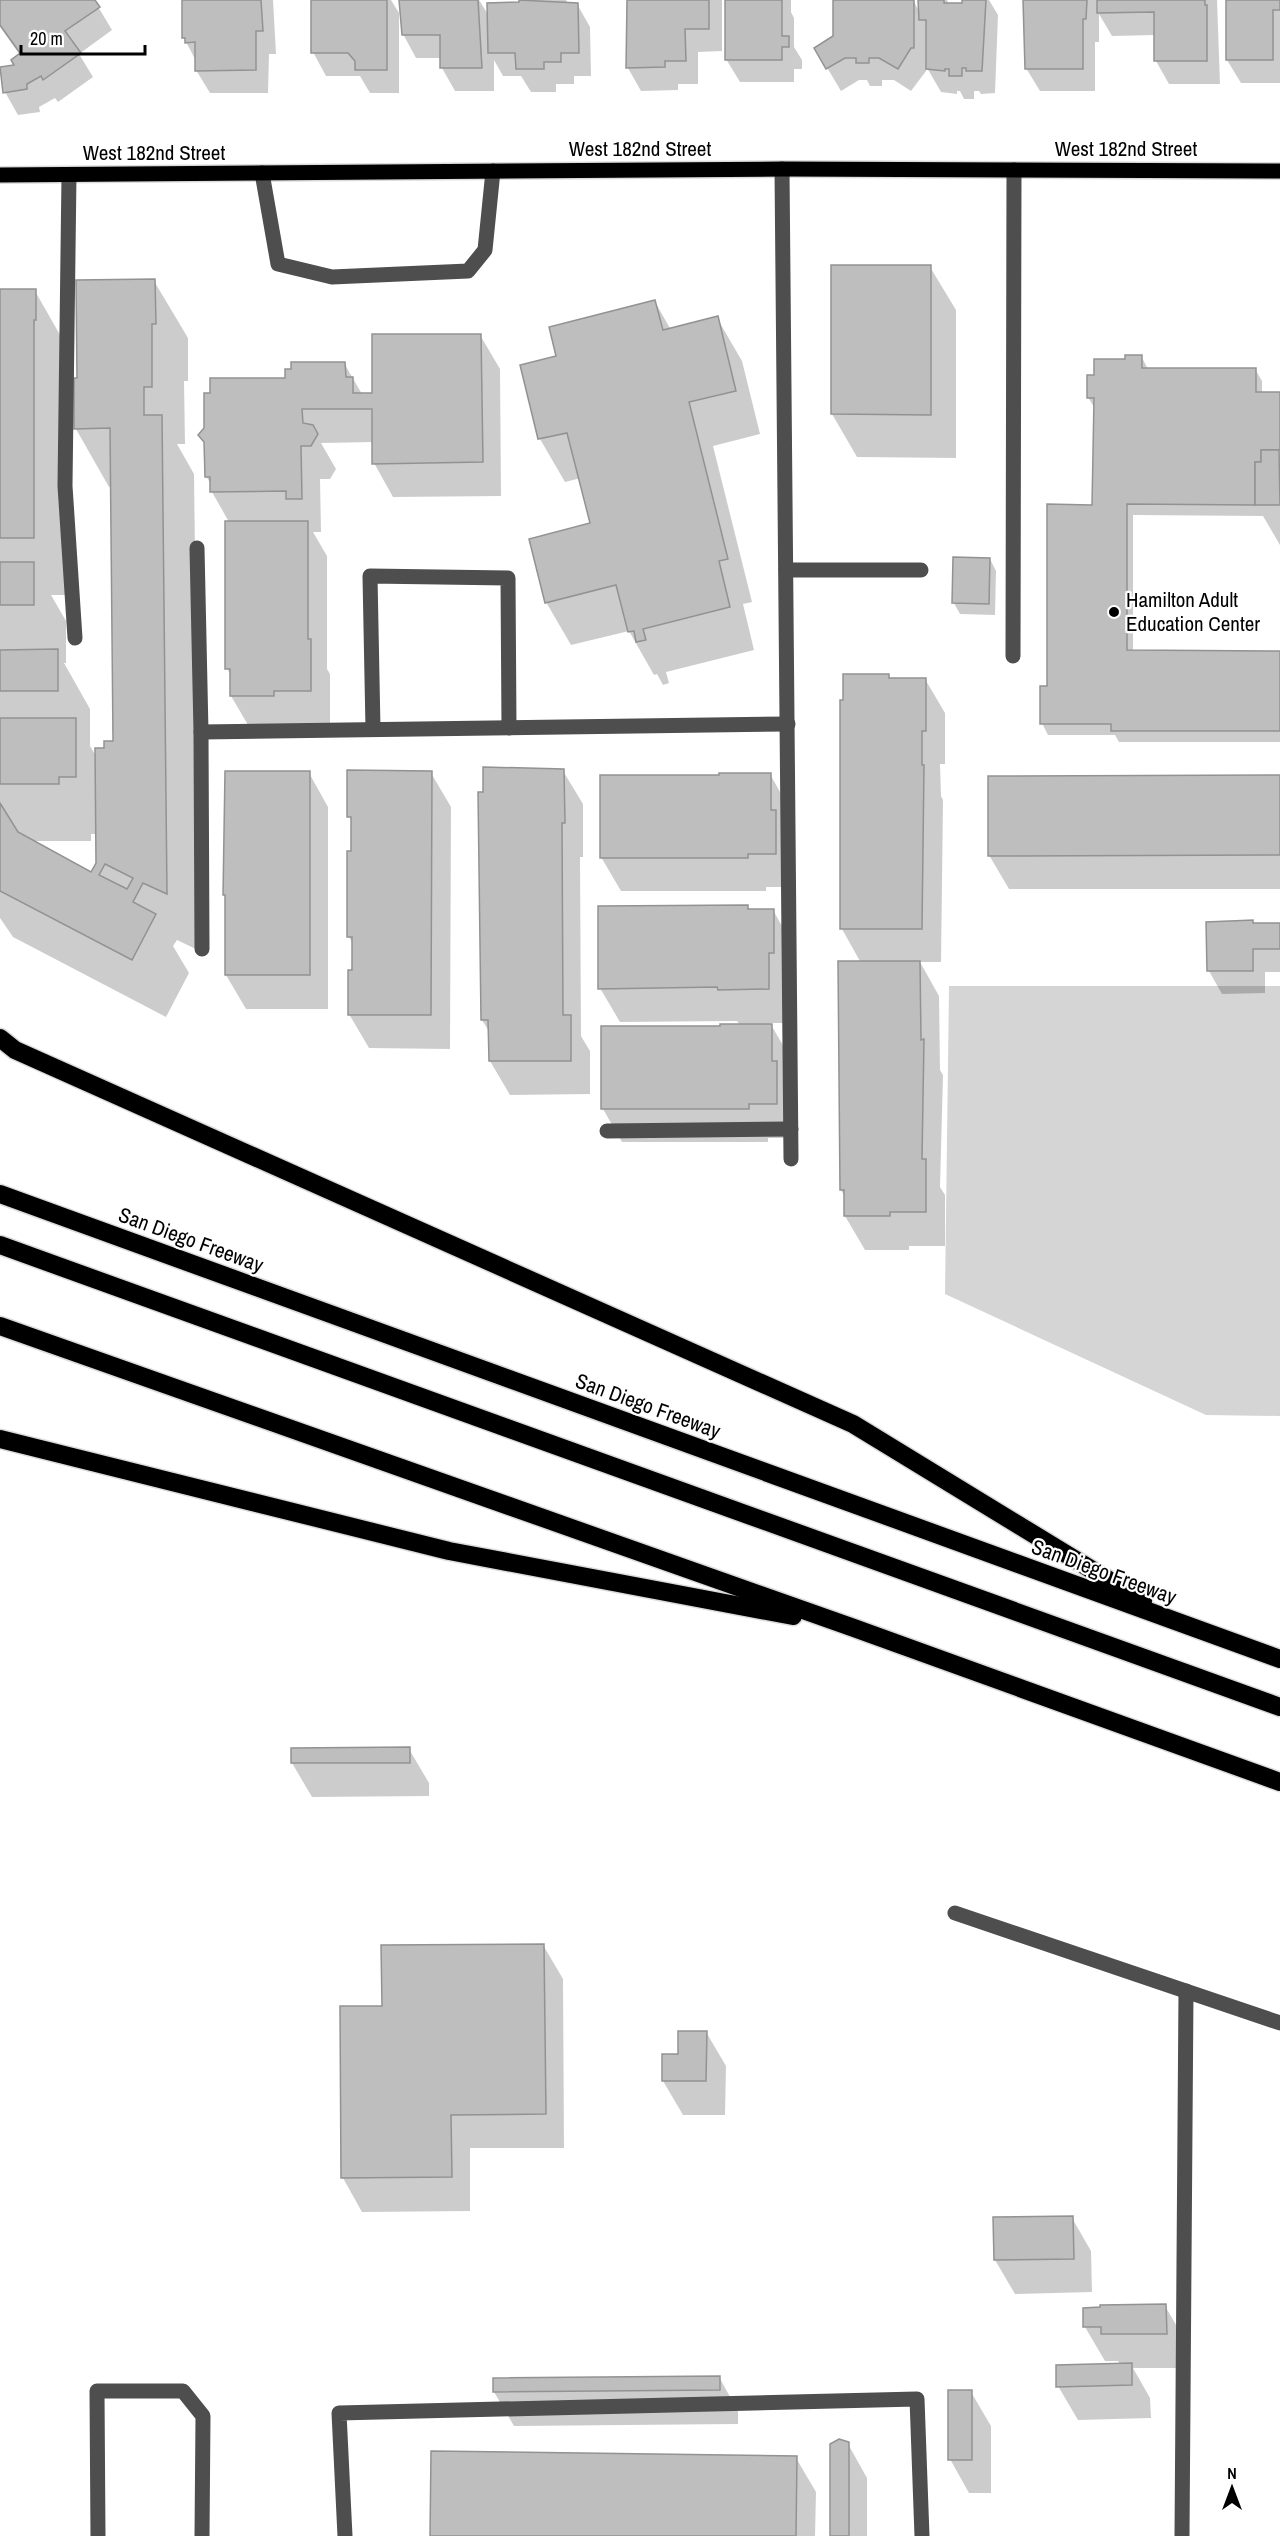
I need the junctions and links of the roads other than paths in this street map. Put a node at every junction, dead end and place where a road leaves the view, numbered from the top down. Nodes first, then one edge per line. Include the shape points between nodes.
1 (782, 169) junction
2 (1014, 170) junction
3 (493, 171) junction
4 (1280, 171) edge
5 (262, 173) junction
6 (0, 175) edge
7 (69, 175) junction
8 (197, 548) dead end
9 (786, 570) junction
10 (921, 570) dead end
11 (75, 638) dead end
12 (1013, 656) dead end
13 (788, 724) junction
14 (509, 728) junction
15 (373, 729) junction
16 (201, 732) junction
17 (202, 949) dead end
18 (0, 1038) edge
19 (791, 1129) junction
20 (607, 1131) dead end
21 (791, 1159) dead end
22 (0, 1194) edge
23 (0, 1245) edge
24 (0, 1326) edge
25 (0, 1439) edge
26 (1178, 1622) junction
27 (854, 1628) junction
28 (1280, 1659) edge
29 (1280, 1707) edge
30 (1280, 1782) edge
31 (956, 1913) dead end
32 (1186, 1991) junction
33 (1280, 2023) edge
34 (98, 2536) edge
35 (202, 2536) edge
36 (345, 2536) edge
37 (922, 2536) edge
38 (1182, 2536) edge

1 - 2 main road, West 182nd Street
1 - 3 main road, West 182nd Street
1 - 9 street
2 - 4 main road, West 182nd Street
2 - 12 street
3 - 5 main road, West 182nd Street
3 - 5 street via 485,250 468,271 332,277 278,264
5 - 7 main road, West 182nd Street
6 - 7 main road, West 182nd Street
7 - 11 street via 65,486
8 - 16 street
9 - 10 street
9 - 13 street
13 - 14 street
13 - 19 street
14 - 15 street
14 - 15 street via 508,578 370,576
15 - 16 street
16 - 17 street
18 - 26 highway via 15,1050 853,1424
19 - 20 street
19 - 21 street
22 - 26 highway, San Diego Freeway
23 - 29 highway
24 - 27 highway
25 - 27 highway via 449,1551
26 - 28 highway, San Diego Freeway
27 - 30 highway
31 - 32 street
32 - 33 street
32 - 38 street
34 - 35 street via 97,2391 183,2391 203,2416
36 - 37 street via 339,2413 917,2399

